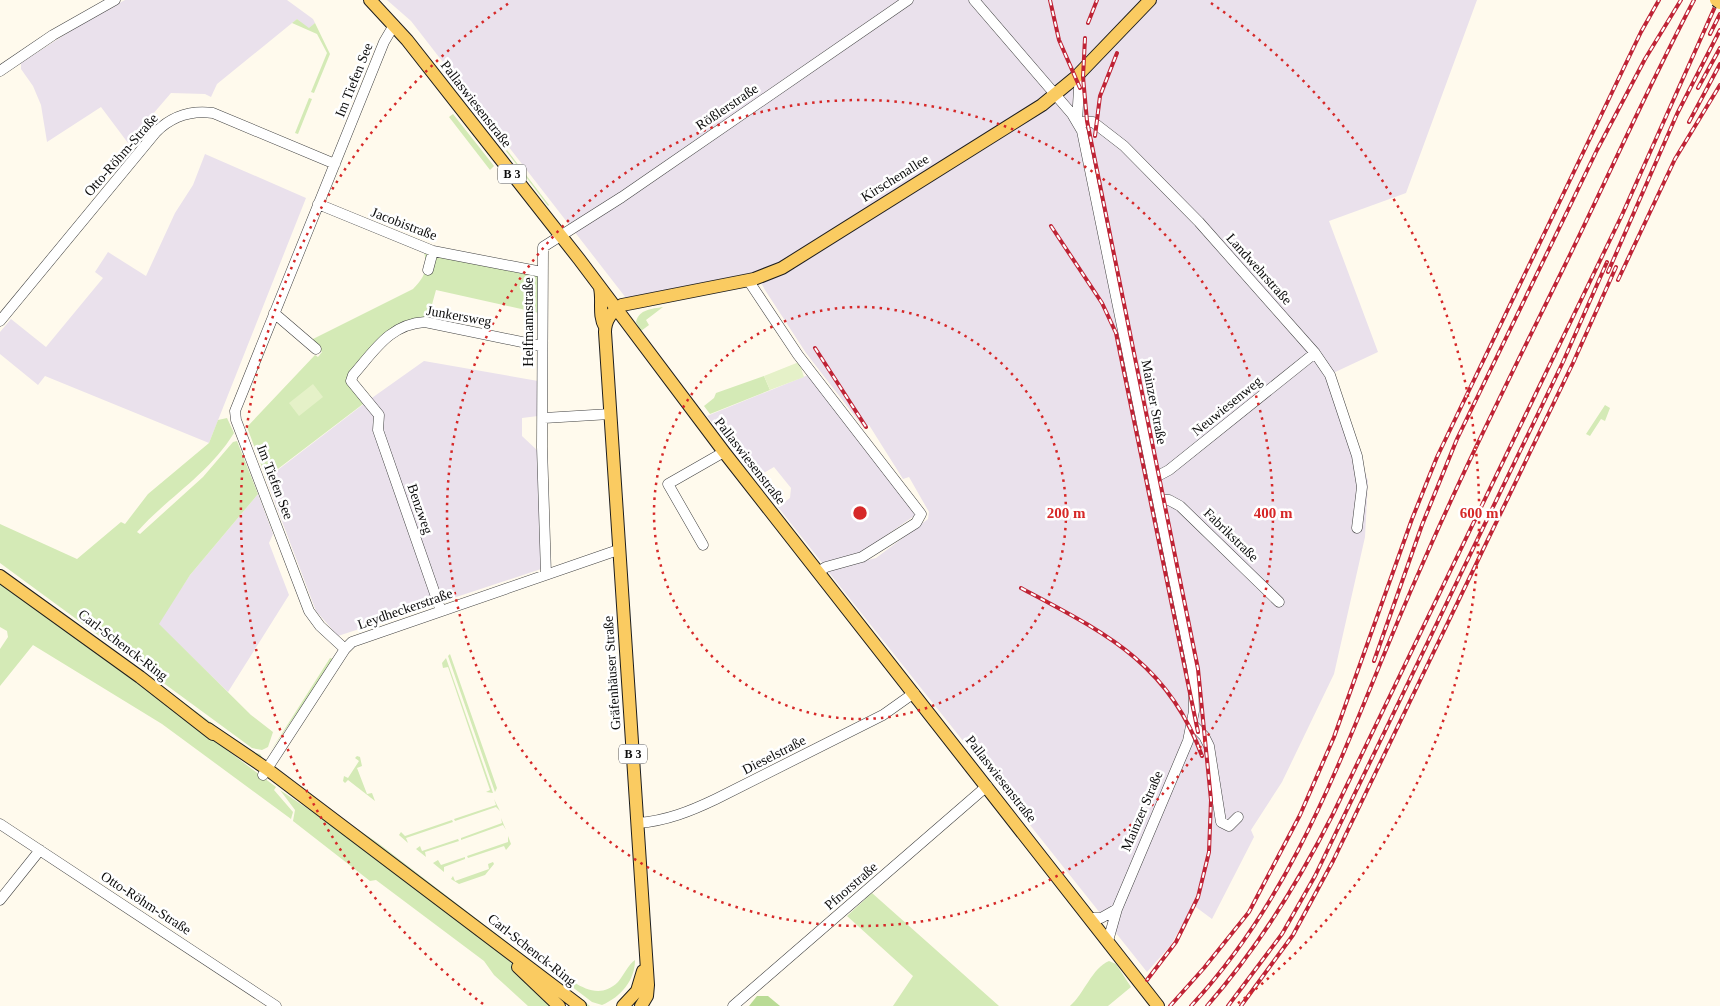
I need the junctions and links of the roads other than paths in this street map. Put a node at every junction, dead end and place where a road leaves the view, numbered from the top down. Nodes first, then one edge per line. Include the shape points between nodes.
1 (115, 0) edge
2 (370, 0) edge
3 (908, 0) edge
4 (974, 0) edge
5 (1150, 0) edge
6 (1716, 0) edge
7 (1720, 3) edge
8 (394, 25) junction
9 (0, 71) edge
10 (1080, 72) junction
11 (1055, 95) junction
12 (1077, 122) junction
13 (335, 164) junction
14 (318, 204) junction
15 (561, 237) junction
16 (433, 252) junction
17 (428, 270) dead end
18 (542, 272) junction
19 (748, 280) junction
20 (599, 285) junction
21 (617, 308) junction
22 (274, 313) junction
23 (0, 321) edge
24 (605, 327) junction
25 (541, 346) junction
26 (316, 349) dead end
27 (1315, 353) junction
28 (610, 414) junction
29 (379, 415) joint
30 (544, 418) junction
31 (724, 452) junction
32 (1154, 478) junction
33 (1158, 499) junction
34 (1357, 528) dead end
35 (703, 546) dead end
36 (618, 550) junction
37 (818, 572) junction
38 (546, 574) junction
39 (0, 578) edge
40 (1279, 602) dead end
41 (441, 611) junction
42 (345, 649) junction
43 (914, 694) junction
44 (1192, 724) junction
45 (265, 772) junction
46 (987, 786) junction
47 (1238, 817) dead end
48 (638, 823) junction
49 (0, 824) edge
50 (40, 850) junction
51 (0, 900) edge
52 (1117, 909) junction
53 (465, 917) junction
54 (1090, 918) junction
55 (1108, 941) junction
56 (645, 959) junction
57 (276, 1006) edge
58 (559, 1006) edge
59 (580, 1006) edge
60 (623, 1006) edge
61 (641, 1006) edge
62 (733, 1006) edge
63 (1158, 1006) edge

1 - 9 street via 53,35
2 - 8 main road, Pallaswiesenstraße / B 3
3 - 15 street, Rößlerstraße
4 - 11 street
5 - 10 main road, Kirschenallee
6 - 7 main road, bridge
8 - 13 street, Im Tiefen See via 384,42
8 - 15 main road, Pallaswiesenstraße / B 3
10 - 11 main road, Kirschenallee
10 - 12 street
11 - 12 street, Mainzer Straße
11 - 19 main road, Kirschenallee via 782,268
12 - 27 street, Landwehrstraße via 1093,122 1124,146 1199,222
12 - 32 street, Mainzer Straße via 1087,150
13 - 14 street, Im Tiefen See
13 - 23 street, Otto-Röhm-Straße via 214,113 193,112 175,117 156,132
14 - 16 street, Jacobistraße
14 - 22 street, Im Tiefen See
15 - 18 street, Helfmannstraße via 543,247
15 - 20 main road, Pallaswiesenstraße / B 3
16 - 17 street
16 - 18 street, Jacobistraße
18 - 25 street, Helfmannstraße
19 - 21 main road, Kirschenallee
19 - 37 street via 798,355 920,514 916,523 862,557
20 - 21 main road, Pallaswiesenstraße / B 3
20 - 24 main road, Gräfenhäuser Straße / B 3
21 - 24 main road
21 - 31 main road, Pallaswiesenstraße
22 - 26 street
22 - 42 street, Im Tiefen See via 237,402 236,417 310,613
24 - 28 main road, Gräfenhäuser Straße / B 3
25 - 29 street, Junkersweg via 425,322 400,327 373,352 351,381
25 - 30 street, Helfmannstraße
27 - 32 street, Neuwiesenweg via 1169,470
27 - 34 street, Landwehrstraße via 1330,375 1357,456 1362,494
28 - 30 street
28 - 36 main road, Gräfenhäuser Straße / B 3
29 - 41 street, Benzweg via 378,430
30 - 38 street, Helfmannstraße
31 - 35 street via 668,484
31 - 37 main road, Pallaswiesenstraße
32 - 33 street, Mainzer Straße
33 - 40 street, Fabrikstraße via 1170,500 1180,506
33 - 44 street, Mainzer Straße via 1193,672
36 - 38 street, Leydheckerstraße
36 - 48 main road, Gräfenhäuser Straße / B 3
37 - 43 main road, Pallaswiesenstraße
38 - 41 street, Leydheckerstraße
39 - 45 main road, Carl-Schenck-Ring via 151,685
41 - 42 street, Leydheckerstraße via 360,638
42 - 45 street, Leydheckerstraße
43 - 46 main road, Pallaswiesenstraße
43 - 48 street, Dieselstraße via 883,715 716,800 680,815
44 - 47 street via 1209,746 1220,819 1225,826 1230,826
44 - 52 street, Mainzer Straße via 1179,763
45 - 53 main road, Carl-Schenck-Ring via 289,794 308,803
46 - 54 main road, Pallaswiesenstraße
46 - 62 street, Pfnorstraße
48 - 56 main road, Gräfenhäuser Straße / B 3
49 - 50 street, Otto-Röhm-Straße
50 - 51 street
50 - 57 street, Otto-Röhm-Straße
52 - 54 street via 1101,918
52 - 55 street, Mainzer Straße
53 - 58 main road, Carl-Schenck-Ring
53 - 59 main road, Carl-Schenck-Ring
54 - 55 main road, Pallaswiesenstraße
55 - 63 main road
56 - 60 main road, Gräfenhäuser Straße / B 3 via 637,991
56 - 61 main road, Gräfenhäuser Straße / B 3 via 648,991

